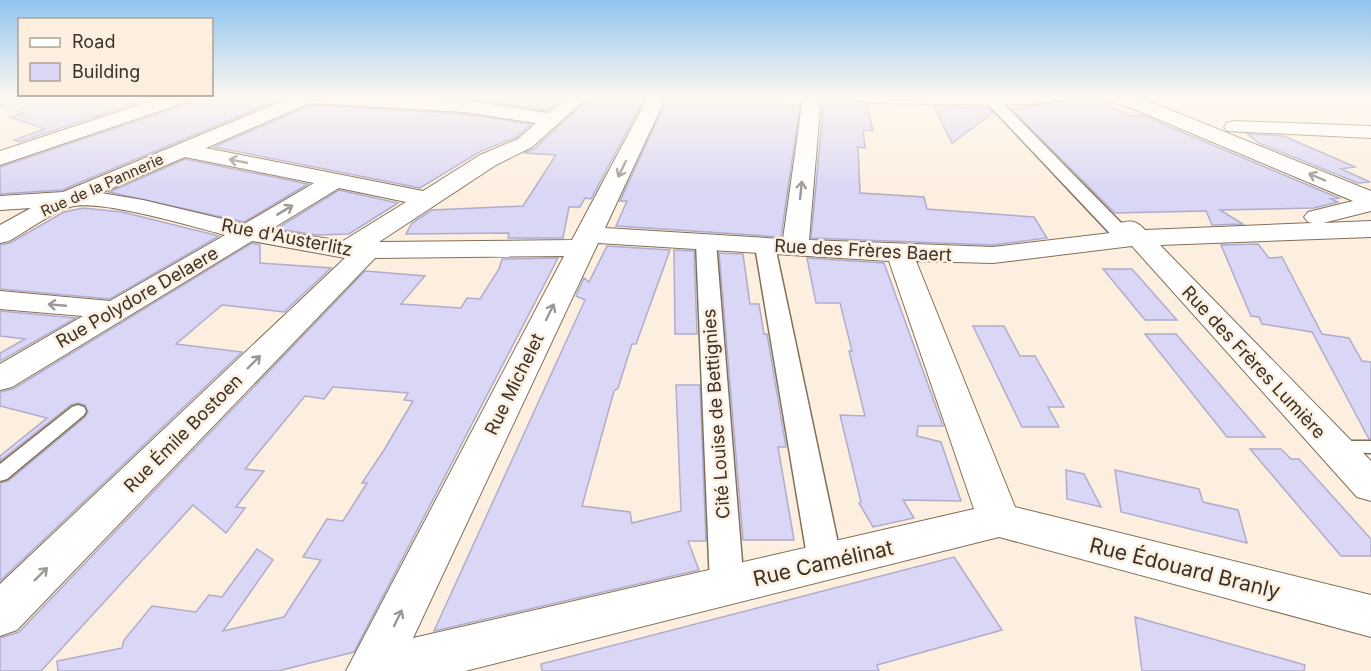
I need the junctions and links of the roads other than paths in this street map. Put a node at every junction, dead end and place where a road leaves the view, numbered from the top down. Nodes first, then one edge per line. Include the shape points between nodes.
1 (89, 128) edge
2 (234, 128) edge
3 (542, 128) edge
4 (641, 128) edge
5 (808, 128) edge
6 (1021, 128) edge
7 (1196, 128) edge
8 (1270, 128) edge
9 (1371, 132) edge
10 (183, 150) junction
11 (0, 158) edge
12 (336, 180) junction
13 (67, 199) junction
14 (427, 199) junction
15 (1371, 202) edge
16 (0, 203) edge
17 (1371, 229) edge
18 (250, 231) junction
19 (0, 235) edge
20 (1131, 238) junction
21 (585, 242) junction
22 (706, 242) junction
23 (765, 246) junction
24 (795, 248) junction
25 (357, 251) junction
26 (900, 254) junction
27 (0, 300) edge
28 (115, 309) junction
29 (0, 379) edge
30 (78, 411) dead end
31 (1334, 447) junction
32 (1371, 447) edge
33 (0, 474) edge
34 (1371, 486) edge
35 (999, 520) junction
36 (825, 562) junction
37 (727, 586) junction
38 (0, 615) edge
39 (1371, 616) edge
40 (371, 671) edge

1 - 11 street
2 - 10 street, Rue de la Pannerie
3 - 14 street, Rue Émile Bostoen via 525,143 488,160
4 -> 21 street, Rue Michelet
24 -> 5 street
6 - 20 street
15 -> 7 street
8 - 9 street
12 -> 10 street
10 - 13 street, Rue de la Pannerie
12 - 14 street
18 -> 12 street, Rue Polydore Delaere
13 - 16 street
13 - 18 street, Rue d'Austerlitz via 115,202
13 - 19 street, Rue de la Pannerie
14 - 25 street, Rue Émile Bostoen
15 - 20 street via 1322,217 1135,222 1128,227
17 - 20 street, Rue des Frères Baert
18 - 25 street, Rue d'Austerlitz
18 - 28 street, Rue Polydore Delaere
20 - 26 street, Rue des Frères Baert via 993,255
20 - 31 street, Rue des Frères Lumière
21 - 22 street, Rue des Frères Baert
21 - 25 street, Rue d'Austerlitz
40 -> 21 street, Rue Michelet
22 - 23 street, Rue des Frères Baert
22 - 37 street, Cité Louise de Bettignies
23 - 24 street, Rue des Frères Baert
23 - 36 street
24 - 26 street, Rue des Frères Baert
38 -> 25 street, Rue Émile Bostoen
26 - 35 street
28 -> 27 street
28 - 29 street, Rue Polydore Delaere
30 - 33 lane
31 - 32 lane
31 - 34 street, Rue des Frères Lumière
35 - 36 street, Rue Camélinat
35 - 39 street, Rue Édouard Branly
36 - 37 street, Rue Camélinat
37 - 40 street, Rue Camélinat

